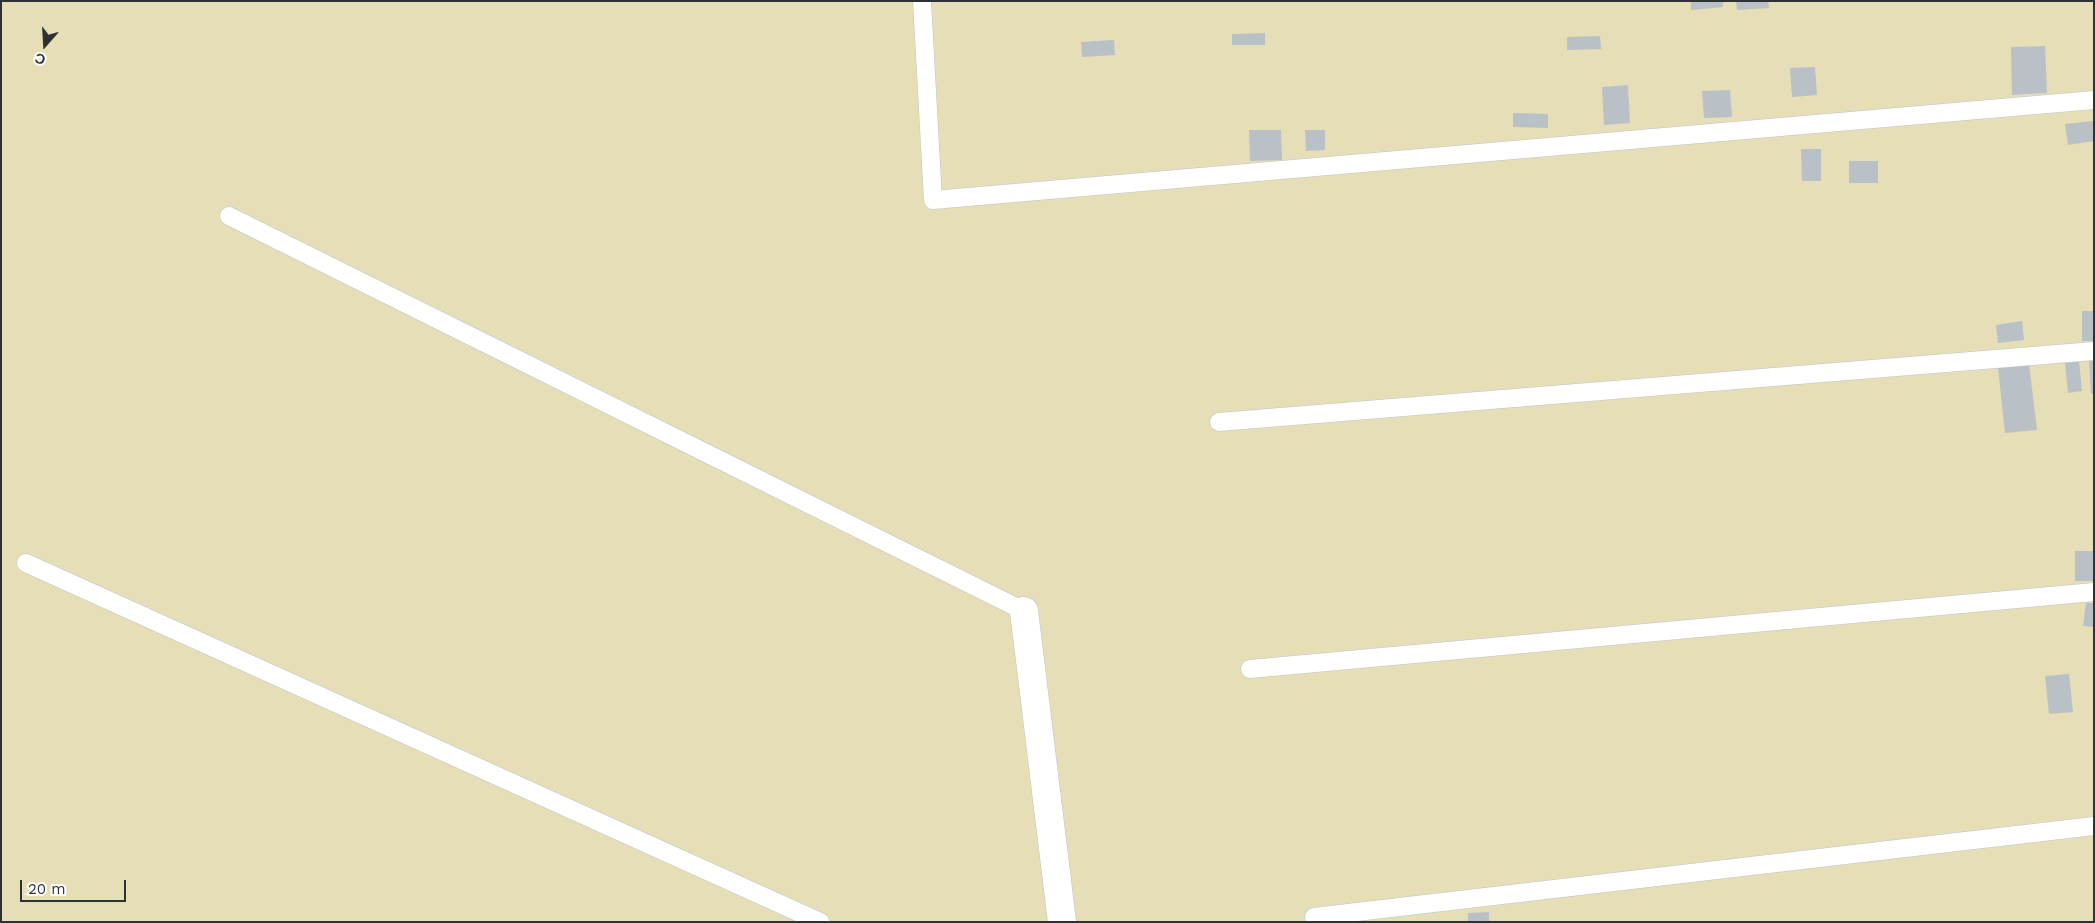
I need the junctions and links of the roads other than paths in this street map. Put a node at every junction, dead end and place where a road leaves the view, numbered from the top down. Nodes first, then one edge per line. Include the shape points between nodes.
1 (922, 1) edge
2 (2094, 100) edge
3 (229, 216) dead end
4 (2094, 351) edge
5 (1218, 422) dead end
6 (26, 563) dead end
7 (2094, 592) edge
8 (1024, 611) joint
9 (1250, 669) dead end
10 (2094, 826) edge
11 (1314, 917) dead end
12 (820, 922) edge
13 (1062, 922) edge

1 - 2 lane via 933,200
3 - 8 lane
4 - 5 lane
6 - 12 lane
7 - 9 lane
8 - 13 street
10 - 11 lane

